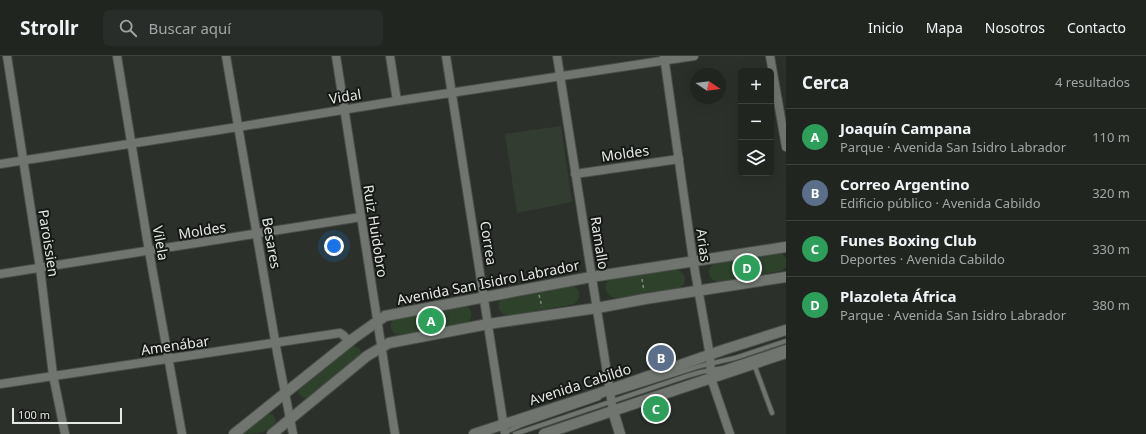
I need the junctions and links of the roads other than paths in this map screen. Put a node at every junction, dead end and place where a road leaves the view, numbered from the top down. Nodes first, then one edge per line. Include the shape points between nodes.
1 (7, 56) edge
2 (117, 56) edge
3 (226, 56) edge
4 (336, 56) edge
5 (390, 56) edge
6 (446, 56) edge
7 (557, 56) edge
8 (694, 56) edge
9 (770, 56) edge
10 (664, 58) edge
11 (561, 76) junction
12 (452, 93) junction
13 (397, 101) junction
14 (345, 110) junction
15 (238, 127) junction
16 (785, 137) edge
17 (131, 144) junction
18 (786, 146) edge
19 (679, 159) junction
20 (23, 161) junction
21 (0, 164) edge
22 (575, 174) junction
23 (361, 217) junction
24 (257, 234) junction
25 (786, 247) edge
26 (149, 251) junction
27 (693, 260) junction
28 (40, 268) junction
29 (0, 274) edge
30 (591, 277) junction
31 (786, 277) edge
32 (698, 291) junction
33 (484, 297) junction
34 (597, 308) junction
35 (377, 322) junction
36 (488, 324) junction
37 (786, 330) edge
38 (786, 340) edge
39 (350, 342) junction
40 (276, 343) junction
41 (382, 347) junction
42 (786, 347) edge
43 (786, 353) edge
44 (168, 359) junction
45 (754, 363) junction
46 (710, 367) junction
47 (53, 375) junction
48 (0, 384) edge
49 (286, 393) junction
50 (611, 399) junction
51 (772, 413) dead end
52 (290, 419) junction
53 (504, 431) edge
54 (65, 434) edge
55 (182, 434) edge
56 (234, 434) edge
57 (272, 434) edge
58 (293, 434) edge
59 (395, 434) edge
60 (474, 434) edge
61 (515, 434) edge
62 (544, 434) edge
63 (620, 434) edge
64 (730, 434) edge

1 - 20 street, Paroissien
2 - 17 street, Vilela
3 - 15 street, Besares
4 - 14 street, Ruiz Huidobro
5 - 13 street
6 - 12 street, Correa
7 - 11 street, Ramallo
8 - 10 street, Vidal
9 - 16 street
10 - 11 street, Vidal
10 - 19 street, Arias
11 - 12 street, Vidal
11 - 22 street, Ramallo
12 - 13 street, Vidal
12 - 33 street, Correa
13 - 14 street, Vidal
14 - 15 street, Vidal
14 - 23 street, Ruiz Huidobro
15 - 17 street, Vidal
15 - 24 street, Besares
16 - 18 street
17 - 20 street, Vidal
17 - 26 street, Vilela
19 - 22 street, Moldes
19 - 27 street, Arias
20 - 21 street, Vidal
20 - 28 street, Paroissien
22 - 30 street, Ramallo
23 - 24 street, Moldes
23 - 35 street, Ruiz Huidobro
24 - 26 street, Moldes
24 - 40 street, Besares
25 - 27 street, Avenida San Isidro Labrador
26 - 28 street, Moldes
26 - 44 street, Vilela
27 - 30 street, Avenida San Isidro Labrador
27 - 32 street, Arias
28 - 29 street, Moldes
28 - 47 street, Paroissien
30 - 33 street, Avenida San Isidro Labrador
30 - 34 street, Ramallo
31 - 32 street
32 - 34 street
32 - 46 street, Arias
33 - 35 street, Avenida San Isidro Labrador via 385,316
33 - 36 street, Correa
34 - 36 street
34 - 50 street, Ramallo
35 - 39 street, Avenida San Isidro Labrador
35 - 41 street, Ruiz Huidobro
36 - 41 street via 438,332 389,343
36 - 53 street, Correa
37 - 46 street, Avenida Cabildo
38 - 46 lane
39 - 40 street, Amenábar via 340,333
39 - 49 street, Avenida San Isidro Labrador
40 - 44 street, Amenábar
40 - 49 street, Besares
41 - 52 street
41 - 59 street, Ruiz Huidobro
42 - 46 lane via 723,368
43 - 45 street, Avenida Cabildo
44 - 47 street, Amenábar
44 - 55 street, Vilela
45 - 46 street, Avenida Cabildo
45 - 51 lane
46 - 50 street, Avenida Cabildo
46 - 50 street, Avenida Cabildo
46 - 64 street, Arias
47 - 48 street, Amenábar
47 - 54 street, Paroissien
49 - 52 street, Besares
49 - 56 street, Avenida San Isidro Labrador
50 - 53 street, Avenida Cabildo
50 - 61 lane
50 - 62 street, Avenida Cabildo
50 - 63 street, Ramallo
52 - 57 street
52 - 58 street, Besares
53 - 60 street, Avenida Cabildo

